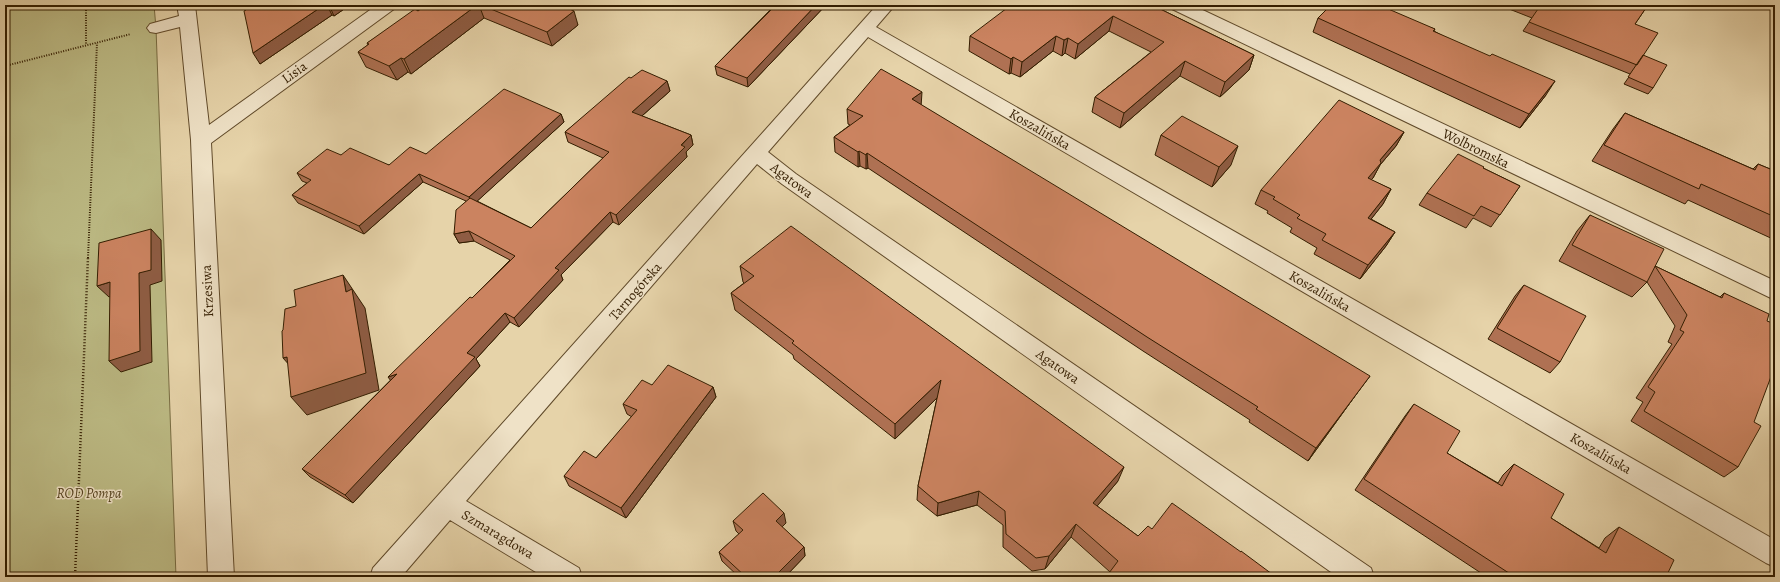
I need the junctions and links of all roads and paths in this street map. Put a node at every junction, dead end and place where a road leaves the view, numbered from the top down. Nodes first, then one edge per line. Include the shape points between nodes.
1 (86, 5) edge
2 (388, 5) edge
3 (886, 5) edge
4 (1178, 5) edge
5 (186, 12) edge
6 (156, 28) joint
7 (866, 28) junction
8 (97, 43) junction
9 (86, 45) junction
10 (5, 66) edge
11 (201, 140) junction
12 (756, 153) junction
13 (1775, 291) edge
14 (447, 504) junction
15 (1775, 554) edge
16 (75, 577) edge
17 (221, 577) edge
18 (383, 577) edge
19 (569, 577) edge
20 (1361, 577) edge

1 - 9 path
2 - 11 street, Lisia
3 - 7 street, Tarnogórska
4 - 13 street, Wolbromska
5 - 6 street
5 - 11 street, Krzesiwa
6 - 8 path
7 - 12 street, Tarnogórska
7 - 15 street, Koszalińska
8 - 9 path
8 - 16 path
9 - 10 path
11 - 17 street, Krzesiwa
12 - 14 street, Tarnogórska
12 - 20 street, Agatowa via 789,179
14 - 18 street, Tarnogórska
14 - 19 street, Szmaragdowa

